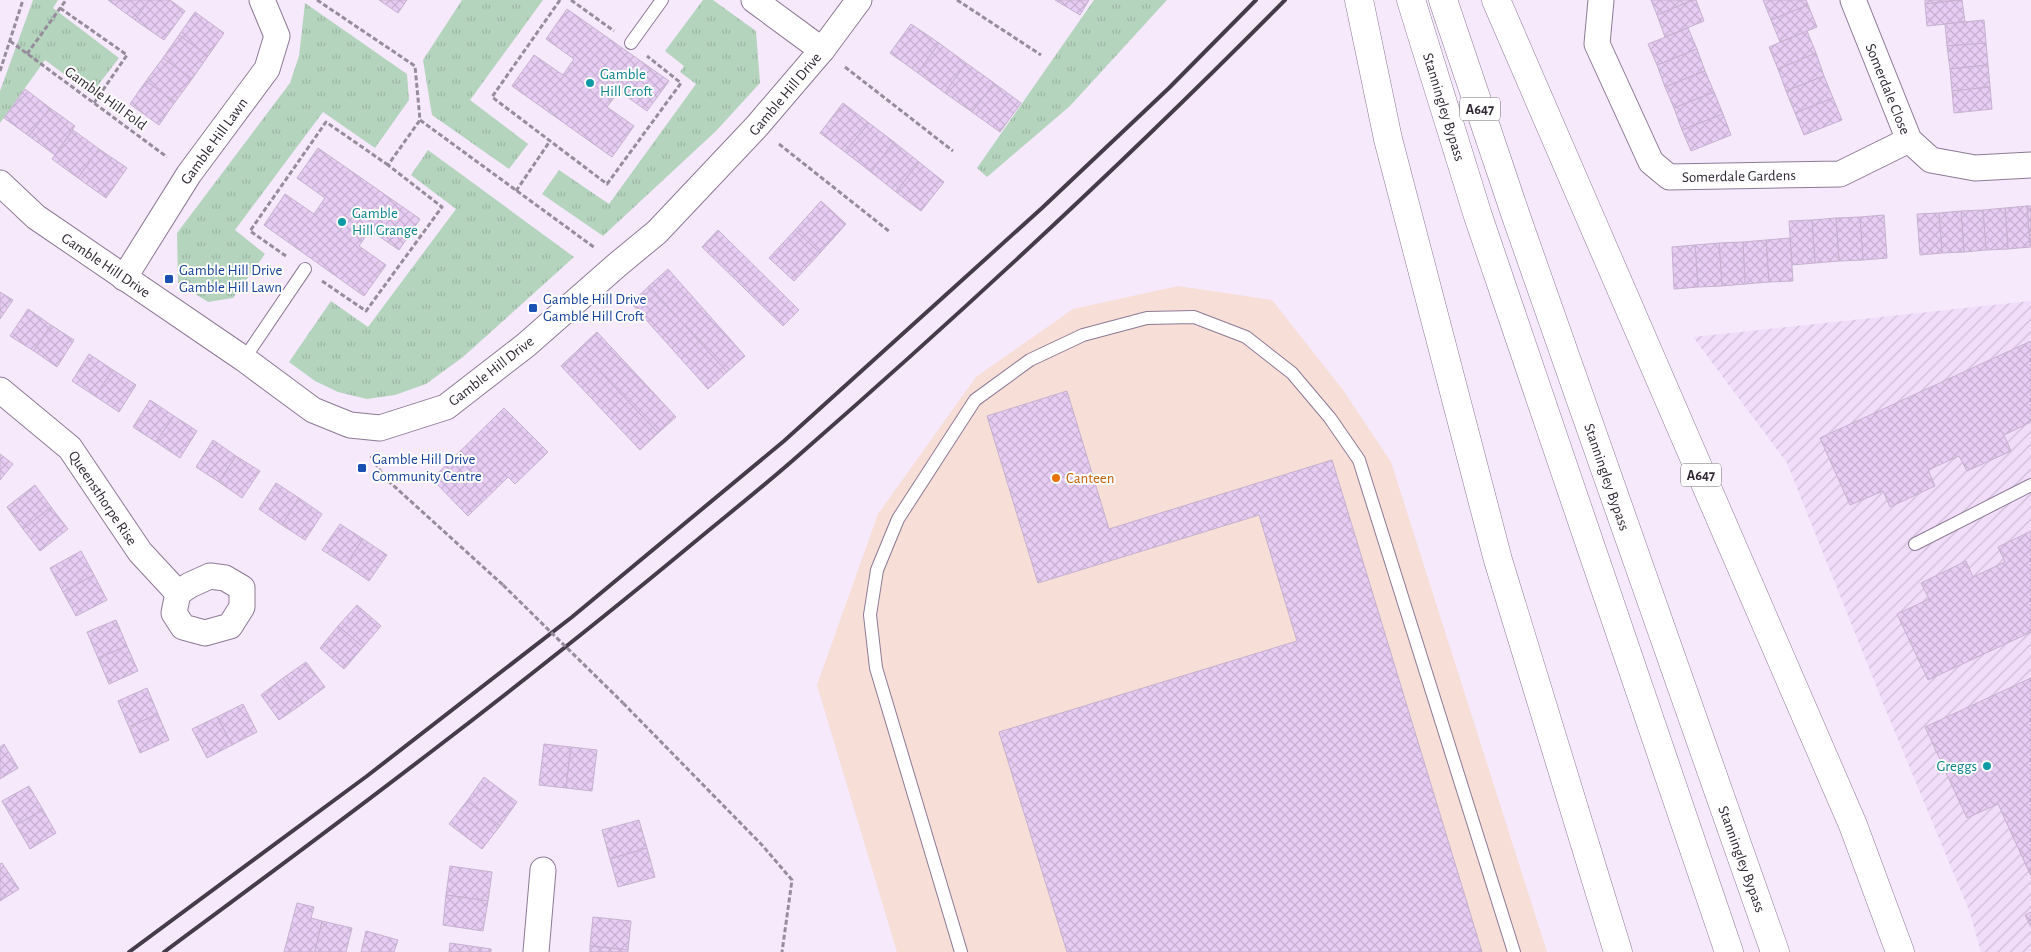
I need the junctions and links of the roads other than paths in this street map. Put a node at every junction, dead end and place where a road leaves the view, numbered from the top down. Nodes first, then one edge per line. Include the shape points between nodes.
1 (262, 0) edge
2 (662, 0) edge
3 (754, 0) edge
4 (859, 0) edge
5 (1358, 0) edge
6 (1411, 0) edge
7 (1443, 0) edge
8 (1496, 0) edge
9 (1601, 0) edge
10 (1852, 0) edge
11 (631, 43) dead end
12 (822, 50) junction
13 (1909, 140) junction
14 (2031, 165) edge
15 (0, 183) edge
16 (305, 269) road end
17 (124, 278) junction
18 (244, 359) junction
19 (0, 390) edge
20 (2031, 485) edge
21 (1915, 544) dead end
22 (178, 593) dead end
23 (543, 870) dead end
24 (536, 952) edge
25 (961, 952) edge
26 (1514, 952) edge
27 (1618, 952) edge
28 (1729, 952) edge
29 (1776, 952) edge
30 (1900, 952) edge

1 - 17 street, Gamble Hill Lawn via 277,36 267,69 189,174
2 - 11 lane
3 - 12 street
4 - 12 street, Gamble Hill Drive
5 - 27 main road via 1388,139 1498,560
6 - 28 main road, Stanningley Bypass / A647 via 1481,226
7 - 29 main road, Stanningley Bypass / A647 via 1520,228
8 - 30 main road, A647 via 1852,825
9 - 13 street, Somerdale Gardens via 1597,44 1651,162 1669,178 1840,174
10 - 13 street, Somerdale Close
12 - 18 street, Gamble Hill Drive via 758,126 657,232 526,345 446,406 380,428 350,425 314,410
13 - 14 street, Somerdale Close via 1931,160 1975,168
15 - 17 street, Gamble Hill Drive via 36,217
16 - 18 lane
17 - 18 street, Gamble Hill Drive
19 - 22 street, Queensthorpe Rise via 70,448 140,552
20 - 21 lane
23 - 24 street
25 - 26 lane via 876,668 870,615 877,570 898,519 975,400 1030,360 1083,336 1147,318 1194,317 1246,337 1292,373 1330,418 1359,460

